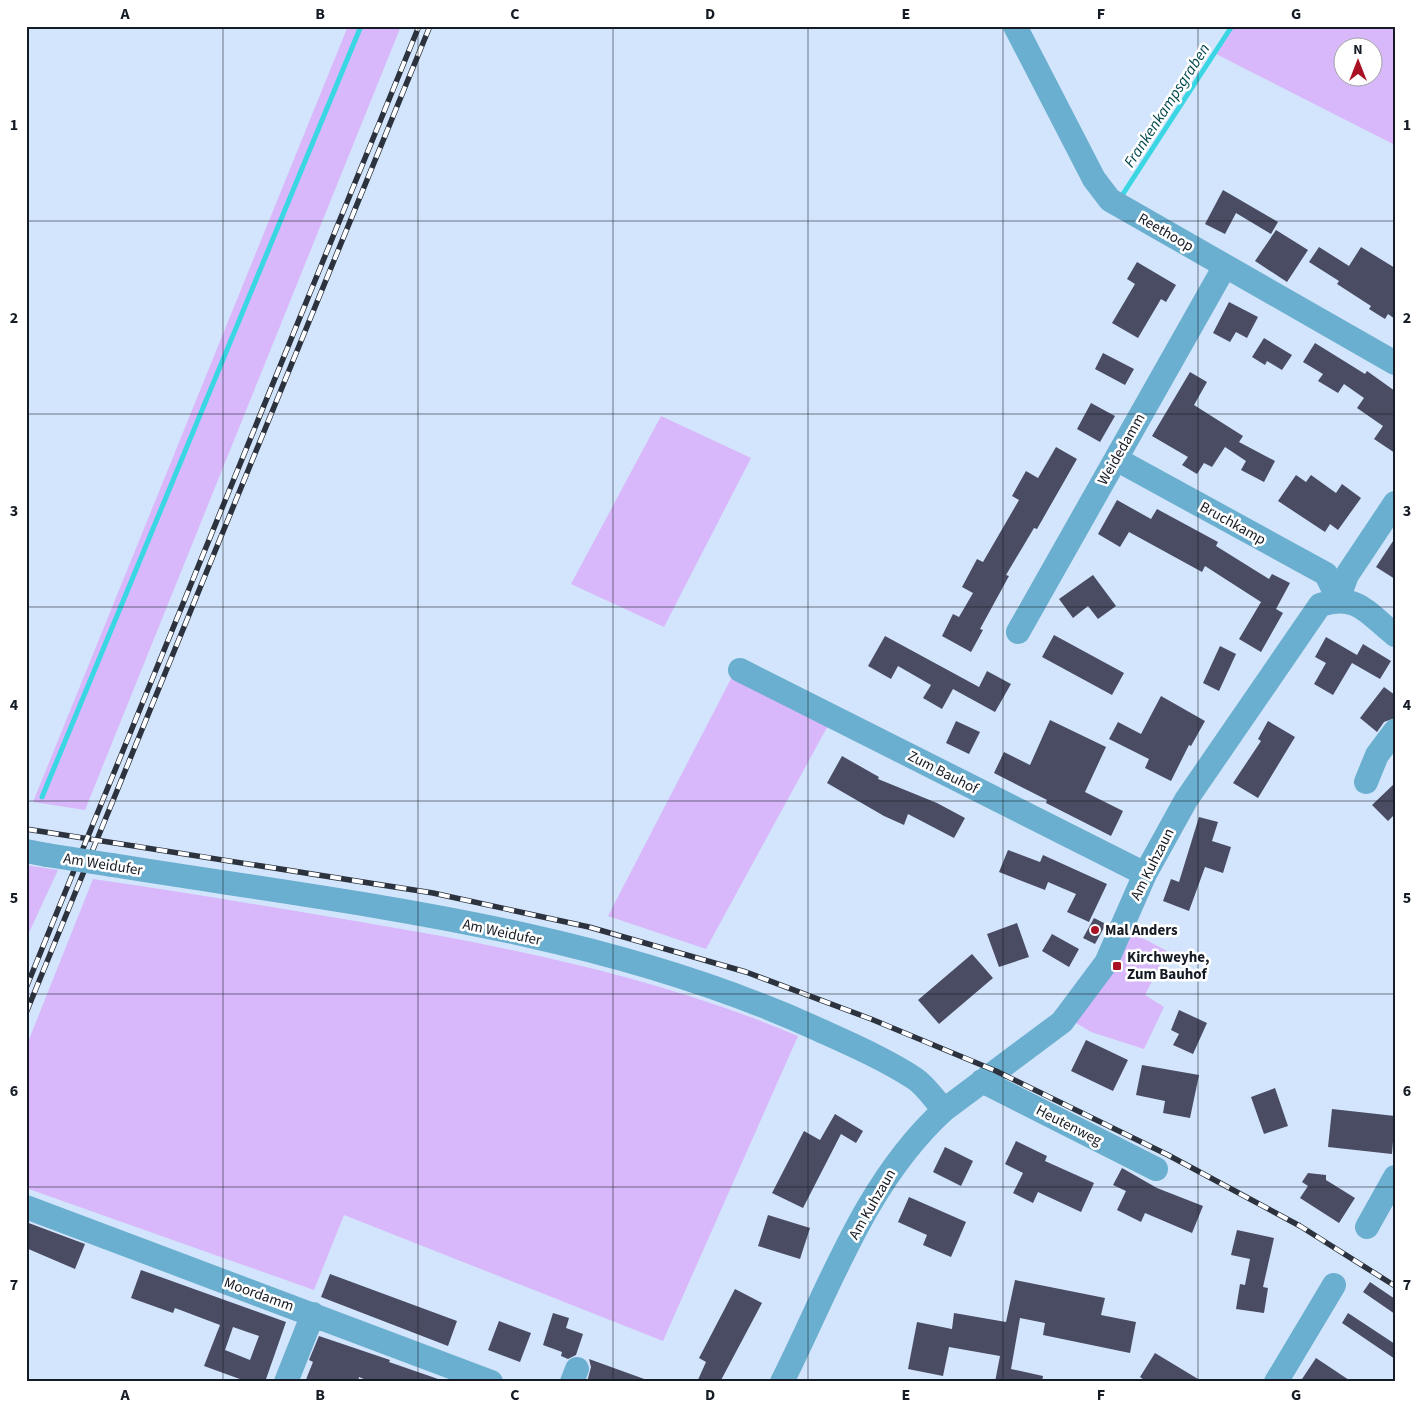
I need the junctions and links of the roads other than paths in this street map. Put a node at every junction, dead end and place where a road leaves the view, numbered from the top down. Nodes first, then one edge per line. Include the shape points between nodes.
1 (1015, 26) edge
2 (1225, 266) junction
3 (1395, 363) edge
4 (1116, 459) junction
5 (1393, 509) edge
6 (1338, 600) junction
7 (1018, 632) dead end
8 (1395, 635) edge
9 (740, 670) dead end
10 (1395, 731) edge
11 (1366, 782) dead end
12 (37, 853) edge
13 (1145, 874) junction
14 (982, 1081) junction
15 (944, 1110) junction
16 (1156, 1168) dead end
17 (1395, 1178) edge
18 (26, 1207) edge
19 (1367, 1228) dead end
20 (1334, 1284) dead end
21 (313, 1314) junction
22 (459, 1376) edge
23 (286, 1382) edge
24 (491, 1382) edge
25 (782, 1382) edge
26 (1276, 1382) edge

1 - 2 street, Reethoop via 1094,180 1110,200
2 - 3 street, Reethoop
2 - 4 street, Weidedamm
4 - 6 street, Bruchkamp via 1326,574
4 - 7 street, Weidedamm
5 - 6 street via 1347,575
6 - 8 street via 1354,602
6 - 13 street, Am Kuhzaun via 1320,605 1186,800
9 - 13 street, Zum Bauhof
10 - 11 street via 1377,755
12 - 15 street, Am Weidufer, bridge via 413,913 560,944 636,964 768,1007 831,1036 916,1079
13 - 14 street, Am Kuhzaun via 1106,963 1062,1022
14 - 15 street, Am Kuhzaun
14 - 16 street, Heutenweg
15 - 25 street, Am Kuhzaun via 927,1125 888,1173 842,1256
17 - 19 street
18 - 21 street, Moordamm
20 - 26 street
21 - 22 street, Moordamm
21 - 23 street
22 - 24 street, Moordamm

